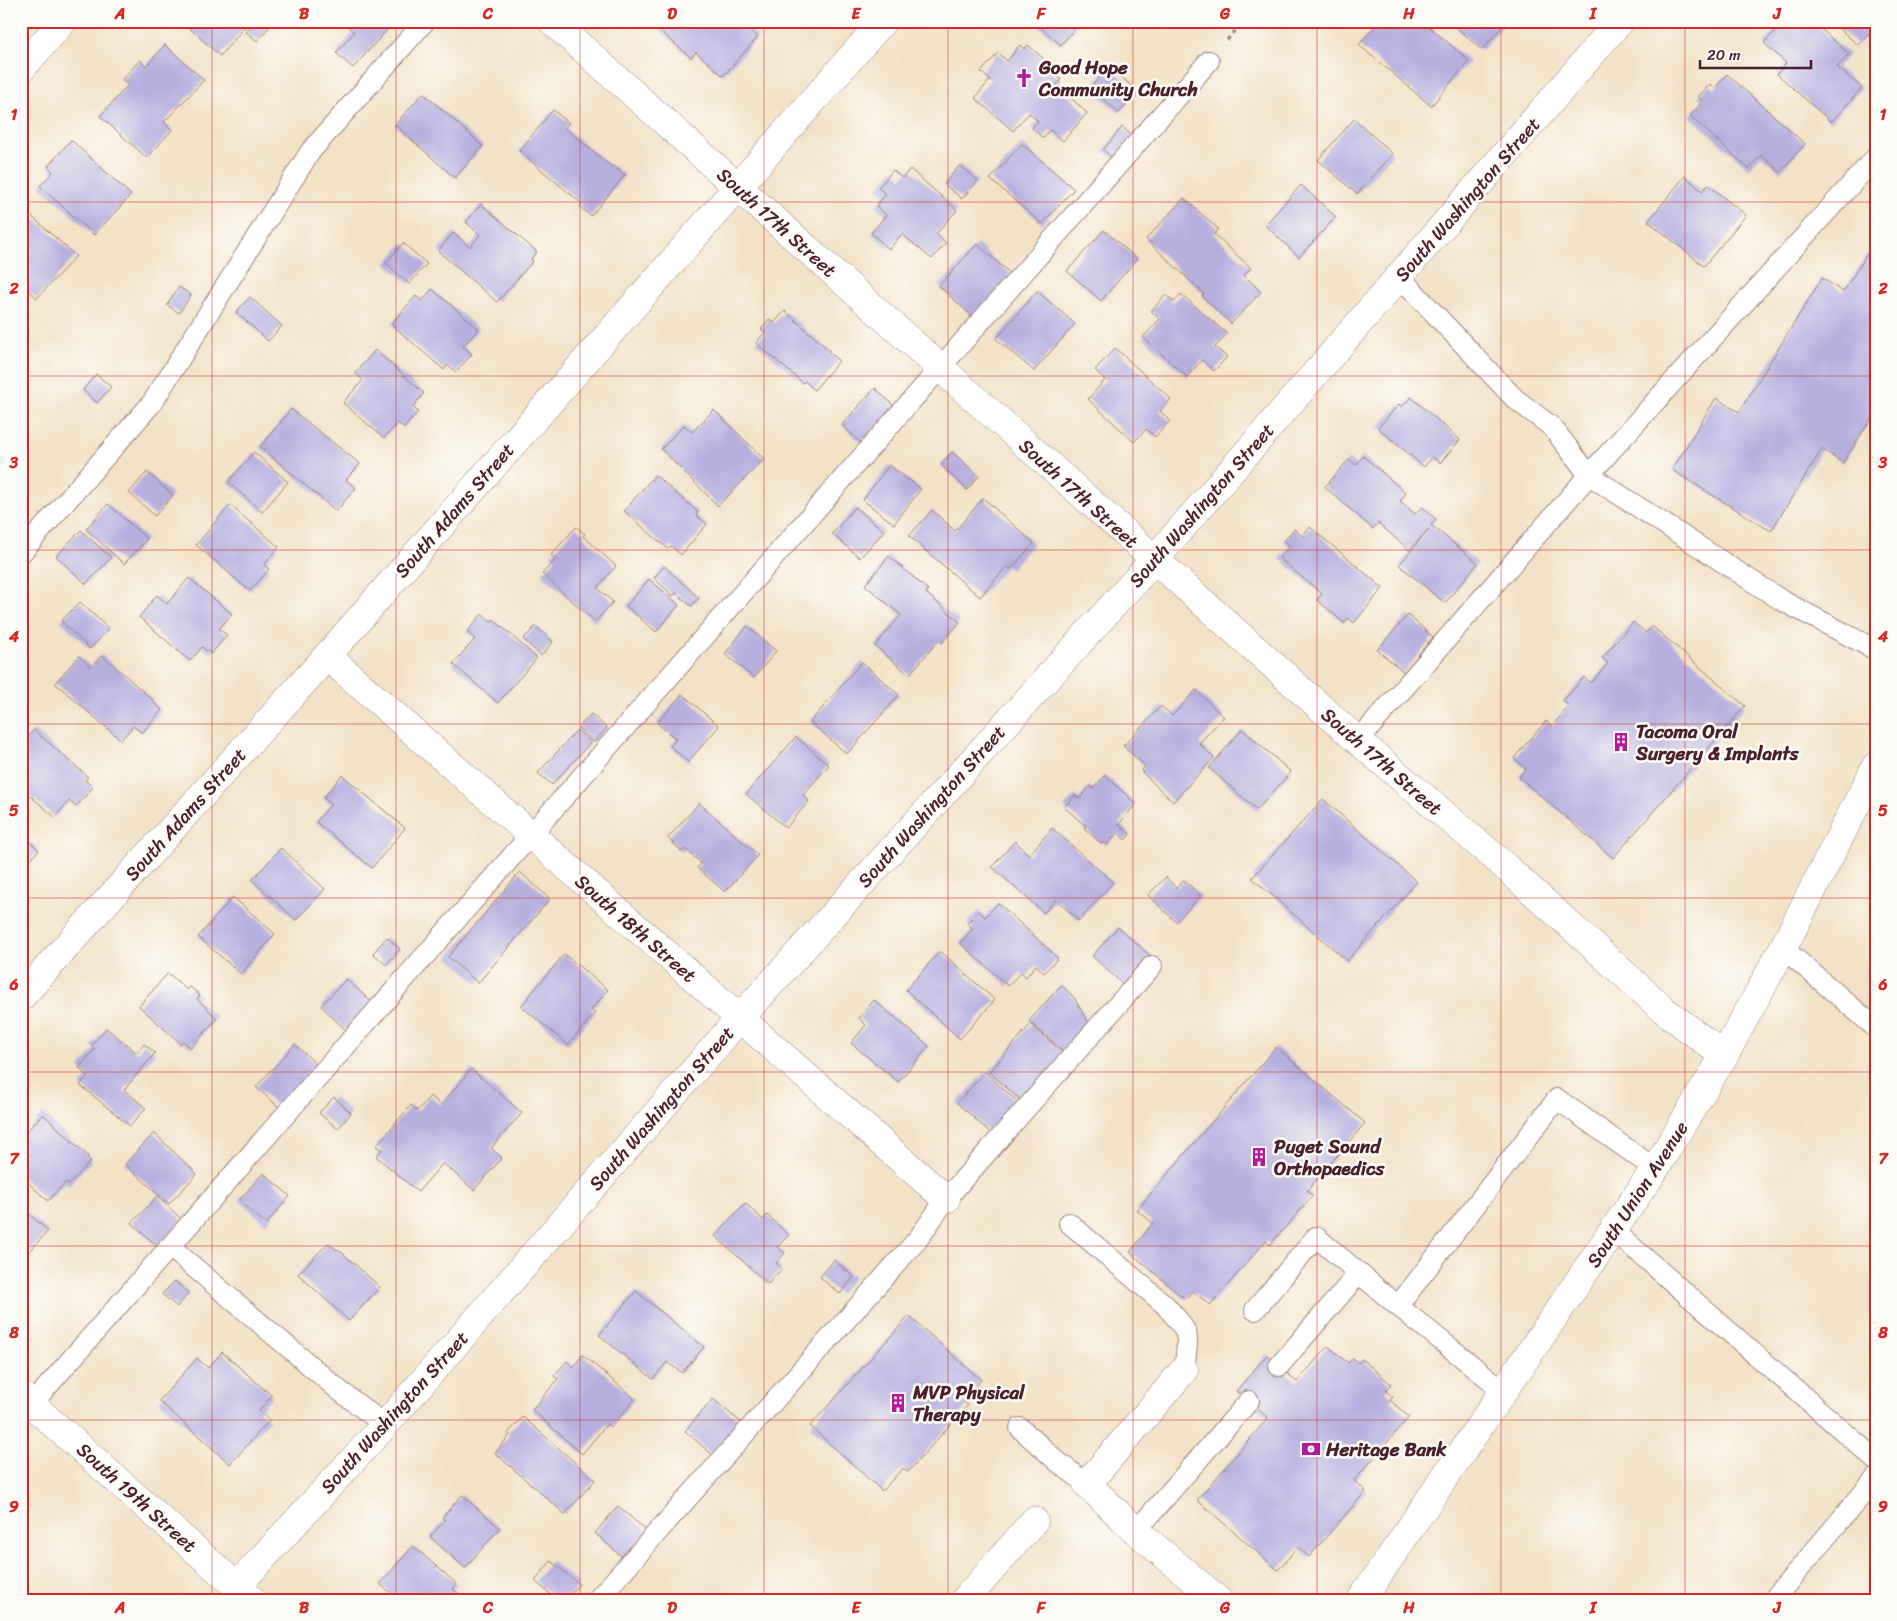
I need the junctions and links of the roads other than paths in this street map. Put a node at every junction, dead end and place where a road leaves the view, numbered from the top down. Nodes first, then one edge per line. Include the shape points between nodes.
1 (63, 21) edge
2 (426, 21) edge
3 (552, 21) edge
4 (883, 21) edge
5 (1620, 21) edge
6 (1209, 61) dead end
7 (21, 69) edge
8 (1876, 157) edge
9 (738, 186) junction
10 (1400, 276) junction
11 (940, 368) junction
12 (1588, 475) junction
13 (21, 553) edge
14 (1154, 560) junction
15 (1876, 650) edge
16 (326, 656) junction
17 (1358, 741) junction
18 (1876, 766) edge
19 (530, 835) junction
20 (1784, 948) junction
21 (1152, 966) dead end
22 (21, 997) edge
23 (739, 1019) junction
24 (1876, 1028) edge
25 (1724, 1056) junction
26 (1655, 1169) junction
27 (946, 1199) junction
28 (1068, 1223) dead end
29 (1613, 1230) junction
30 (170, 1247) junction
31 (1359, 1273) junction
32 (1398, 1306) junction
33 (1255, 1310) dead end
34 (1279, 1366) dead end
35 (1184, 1370) joint
36 (1504, 1391) junction
37 (26, 1400) edge
38 (1248, 1401) dead end
39 (384, 1425) junction
40 (1020, 1428) dead end
41 (1876, 1460) edge
42 (1876, 1478) edge
43 (1087, 1484) junction
44 (1034, 1521) dead end
45 (1136, 1531) junction
46 (244, 1593) edge
47 (597, 1600) edge
48 (965, 1600) edge
49 (1218, 1600) edge
50 (1361, 1600) edge
51 (1773, 1600) edge

1 - 7 street
2 - 13 lane via 310,152 152,403
3 - 9 street, South 17th Street
4 - 9 street, South Adams Street
5 - 10 street, South Washington Street
6 - 11 lane
8 - 12 lane
9 - 11 street, South 17th Street
9 - 16 street, South Adams Street
10 - 12 lane via 1515,399 1552,427
10 - 14 street, South Washington Street
11 - 14 street, South 17th Street
11 - 19 lane
12 - 15 lane via 1781,600
12 - 17 lane
14 - 17 street, South 17th Street
14 - 23 street, South Washington Street
16 - 19 street, South 18th Street
16 - 22 street, South Adams Street
17 - 25 street, South 17th Street via 1500,862 1664,1010
18 - 20 street, South Union Avenue
19 - 23 street, South 18th Street
19 - 30 lane
20 - 24 lane
20 - 25 street, South Union Avenue
21 - 27 lane
23 - 27 street, South 18th Street
23 - 39 street, South Washington Street
25 - 26 street, South Union Avenue
26 - 29 street, South Union Avenue
26 - 32 lane via 1556,1099
27 - 47 lane via 918,1238
28 - 35 lane via 1164,1304 1186,1333
29 - 36 street, South Union Avenue
29 - 41 lane
30 - 37 lane
30 - 39 lane
31 - 32 lane
31 - 33 lane via 1316,1237
31 - 34 lane
32 - 36 lane
35 - 43 street
36 - 50 street, South Union Avenue
37 - 46 street, South 19th Street
38 - 45 lane
39 - 46 street, South Washington Street
40 - 43 lane
42 - 51 lane
43 - 45 street
44 - 48 street
45 - 49 street

